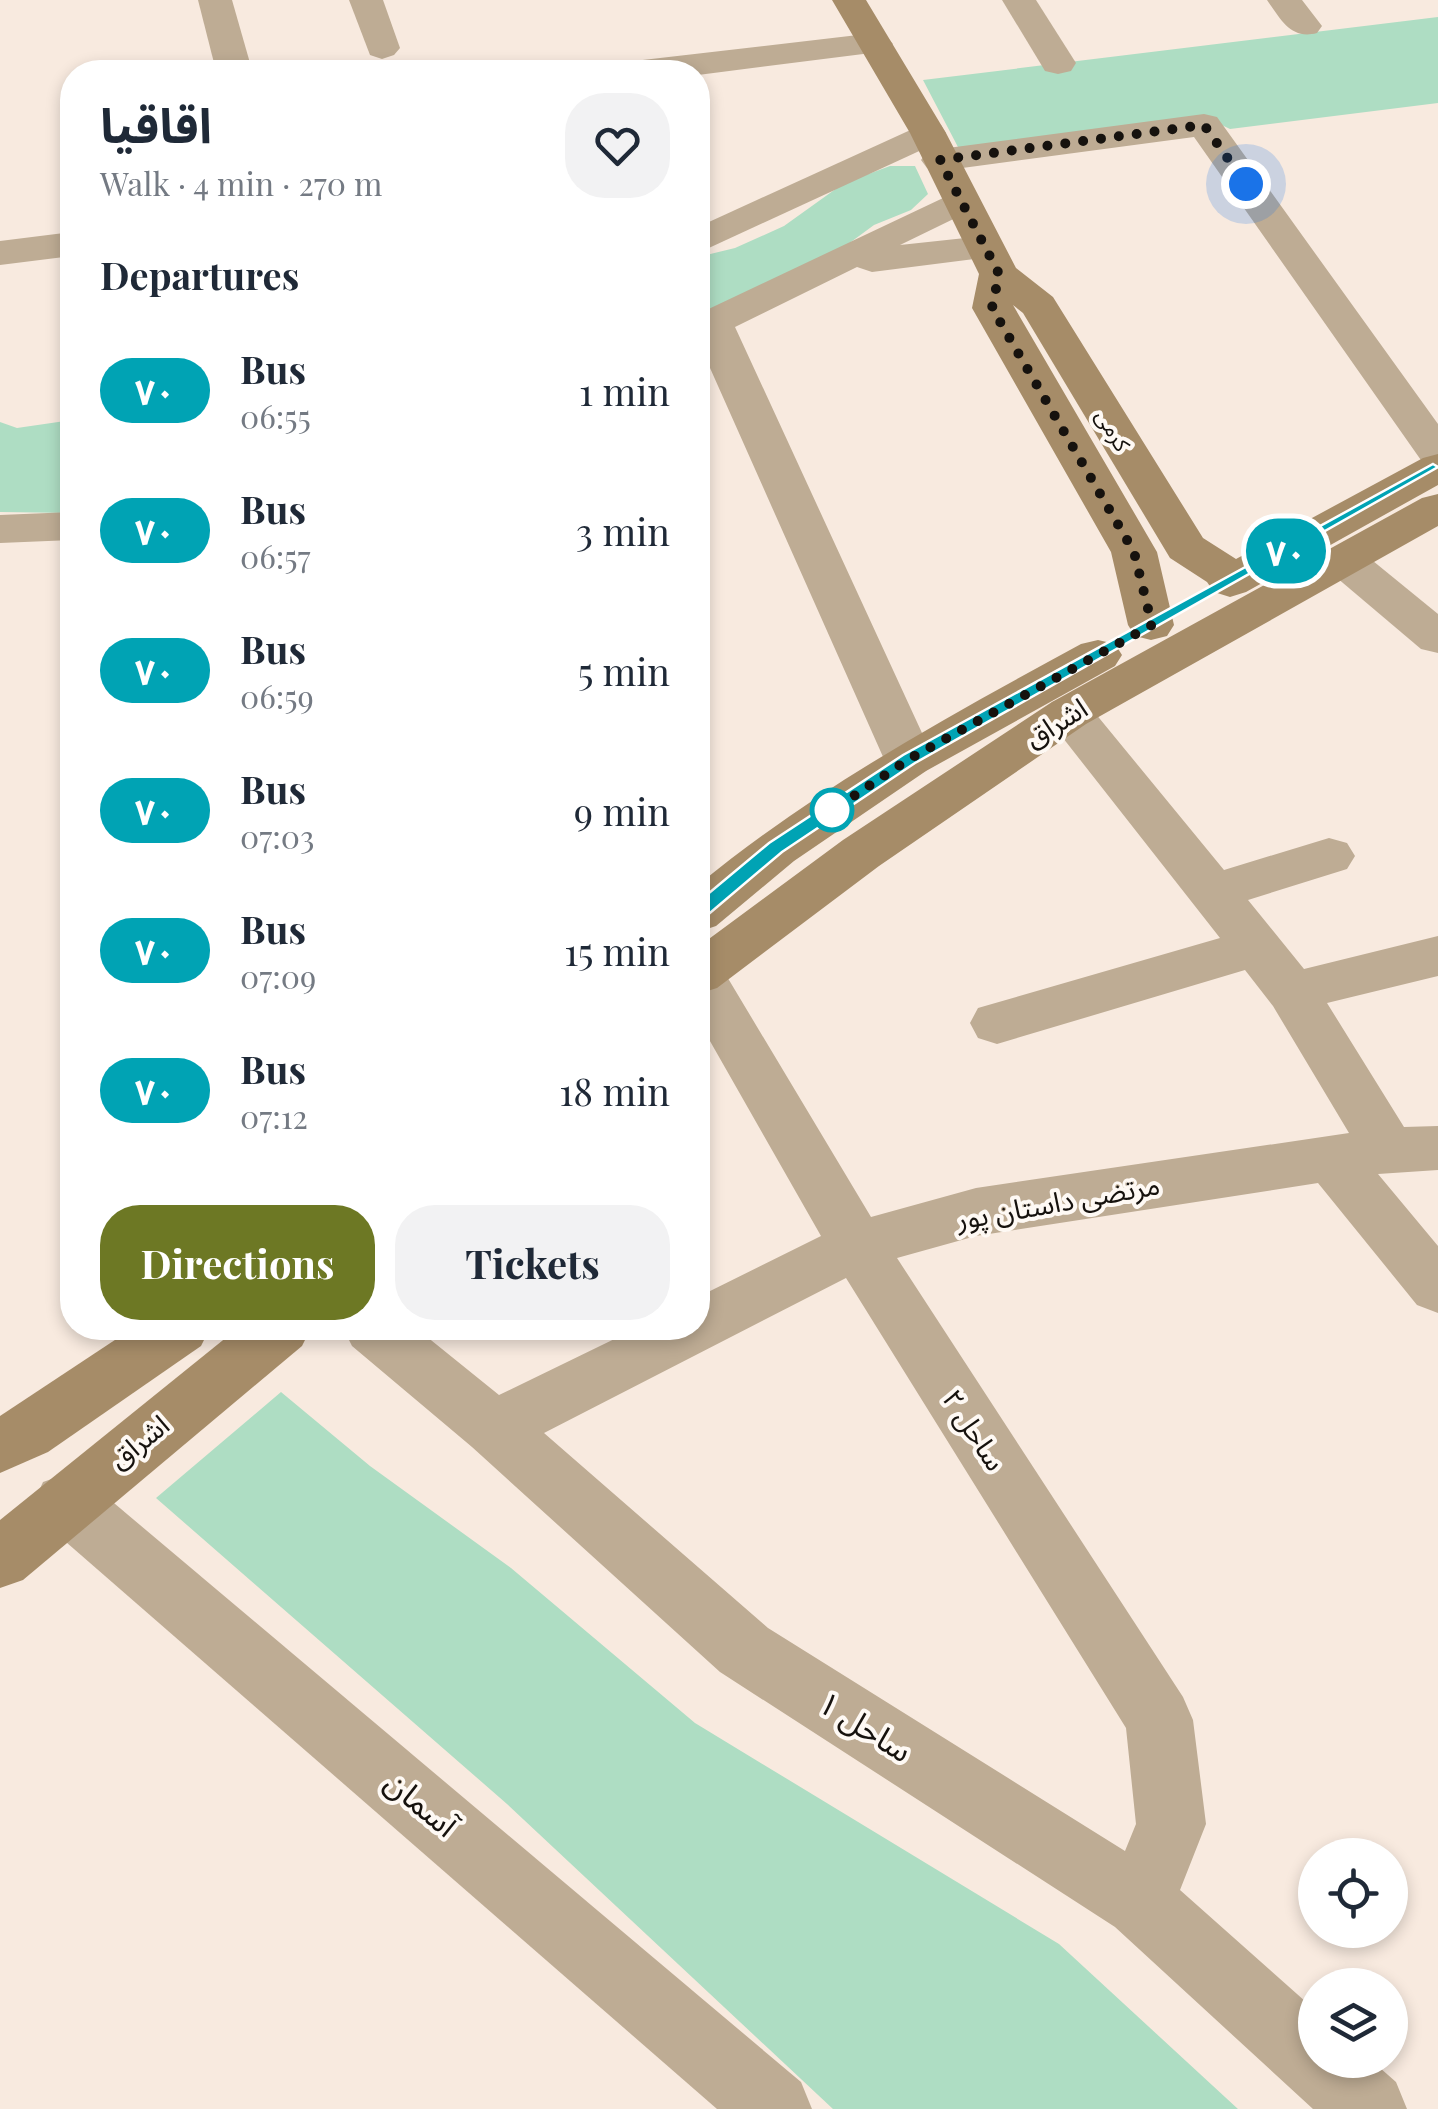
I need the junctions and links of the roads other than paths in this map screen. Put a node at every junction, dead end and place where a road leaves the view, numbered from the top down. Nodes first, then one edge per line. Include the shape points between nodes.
1 (216, 0) edge
2 (366, 0) edge
3 (849, 0) edge
4 (1019, 0) edge
5 (875, 44) junction
6 (382, 48) dead end
7 (231, 60) edge
8 (710, 63) edge
9 (1058, 63) dead end
10 (934, 147) junction
11 (960, 201) junction
12 (710, 236) edge
13 (60, 246) edge
14 (0, 253) edge
15 (991, 261) junction
16 (840, 263) junction
17 (710, 324) edge
18 (710, 337) edge
19 (1438, 454) edge
20 (1438, 467) edge
21 (1438, 508) edge
22 (60, 526) edge
23 (0, 529) edge
24 (1346, 562) junction
25 (1235, 579) junction
26 (1152, 625) junction
27 (1438, 638) edge
28 (1069, 713) junction
29 (909, 759) junction
30 (1329, 856) dead end
31 (1215, 892) junction
32 (710, 903) edge
33 (1258, 947) junction
34 (1438, 956) edge
35 (710, 965) edge
36 (1292, 992) junction
37 (710, 995) edge
38 (996, 1023) dead end
39 (1413, 1149) edge
40 (1331, 1159) junction
41 (856, 1246) junction
42 (1438, 1288) edge
43 (710, 1319) edge
44 (162, 1340) edge
45 (265, 1340) edge
46 (388, 1340) edge
47 (668, 1340) edge
48 (494, 1428) junction
49 (0, 1446) edge
50 (66, 1502) junction
51 (0, 1559) edge
52 (1140, 1902) junction
53 (774, 2109) edge
54 (1369, 2109) edge

1 - 7 street
2 - 6 street
3 - 5 main road, کرمی
4 - 9 street
5 - 8 street
5 - 10 main road, کرمی
10 - 11 main road, کرمی
10 - 12 street
10 - 19 street via 1204,125
11 - 15 main road, کرمی
11 - 16 street
13 - 14 street
15 - 16 street
15 - 25 main road, کرمی via 1039,306 1186,548
15 - 26 main road, کرمی via 992,308 1134,552
16 - 17 street
18 - 29 street
20 - 25 main road, اشراق
21 - 24 main road, اشراق
22 - 23 street
24 - 27 street
24 - 28 main road, اشراق
25 - 26 main road, اشراق
26 - 29 main road, اشراق
28 - 31 street
28 - 35 main road, اشراق
29 - 32 main road, اشراق via 776,848
30 - 31 street
31 - 33 street
33 - 36 street
33 - 38 street
34 - 36 street
36 - 39 street
37 - 41 street, ساحل ۲
39 - 40 street, مرتضی داستان پور
40 - 41 street, مرتضی داستان پور via 976,1212
40 - 42 street
41 - 43 street, مرتضی داستان پور
41 - 52 street, ساحل ۲ via 1159,1720 1171,1824
44 - 49 main road
45 - 50 main road, اشراق
46 - 48 street, ساحل ۱
47 - 48 street, مرتضی داستان پور
48 - 52 street, ساحل ۱ via 744,1650
50 - 51 main road, اشراق
50 - 53 street, آسمان
52 - 54 street, ساحل ۱

